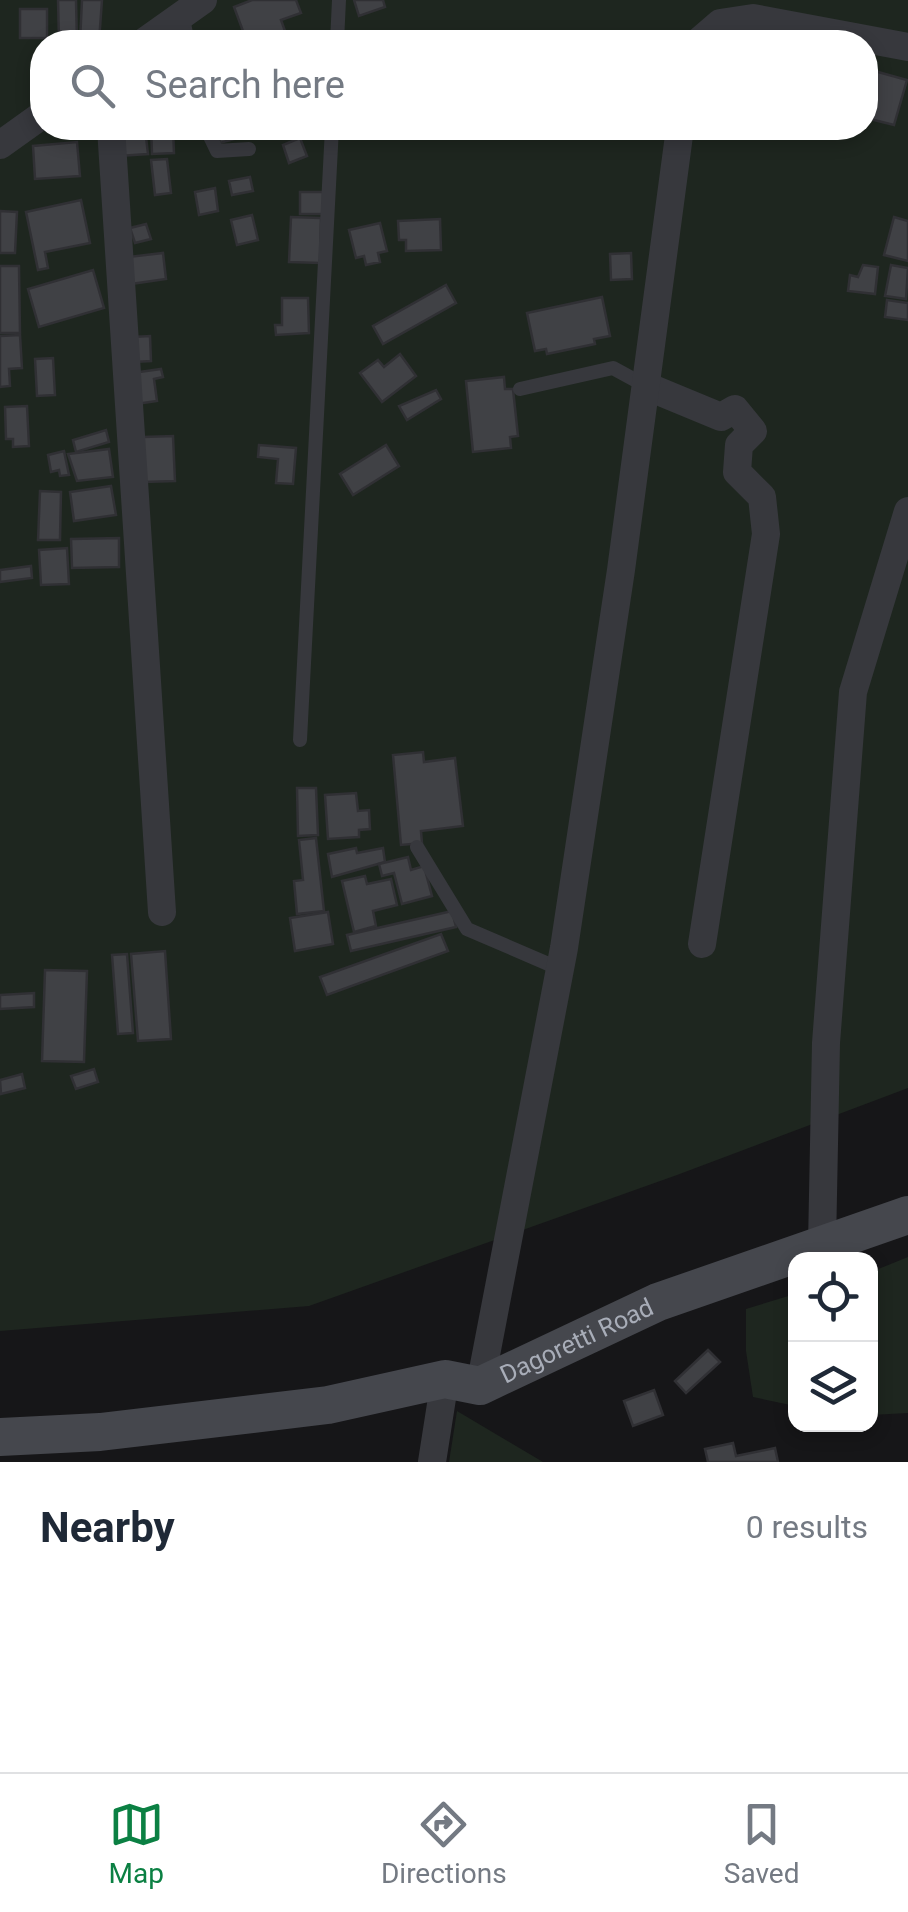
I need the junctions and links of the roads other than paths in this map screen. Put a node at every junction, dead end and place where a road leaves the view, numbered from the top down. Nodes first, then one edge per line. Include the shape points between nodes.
1 (339, 0) edge
2 (708, 0) edge
3 (191, 19) edge
4 (169, 30) edge
5 (338, 30) edge
6 (704, 30) edge
7 (714, 30) edge
8 (817, 30) edge
9 (878, 41) edge
10 (908, 47) edge
11 (30, 124) edge
12 (112, 140) edge
13 (212, 140) edge
14 (331, 140) edge
15 (678, 140) edge
16 (0, 145) edge
17 (249, 149) dead end
18 (646, 386) junction
19 (520, 389) dead end
20 (908, 510) edge
21 (300, 740) dead end
22 (418, 847) dead end
23 (162, 912) dead end
24 (702, 944) dead end
25 (560, 968) junction
26 (908, 1215) edge
27 (822, 1245) junction
28 (462, 1382) junction
29 (0, 1437) edge
30 (432, 1462) edge

1 - 5 lane
2 - 6 street
3 - 4 street
7 - 8 street via 735,18 753,18
9 - 10 street
11 - 16 street
12 - 23 street
13 - 17 lane via 218,151
14 - 21 lane
15 - 18 street
18 - 19 lane via 613,368
18 - 24 street via 721,417 735,409 753,431 739,445 737,472 762,498 766,534
18 - 25 street
20 - 27 street via 853,692 826,1044
22 - 25 lane via 467,928
25 - 28 street
26 - 27 main road, Dagoretti Road
27 - 28 main road, Dagoretti Road via 658,1302
28 - 29 main road, Dagoretti Road via 328,1405
28 - 30 street

